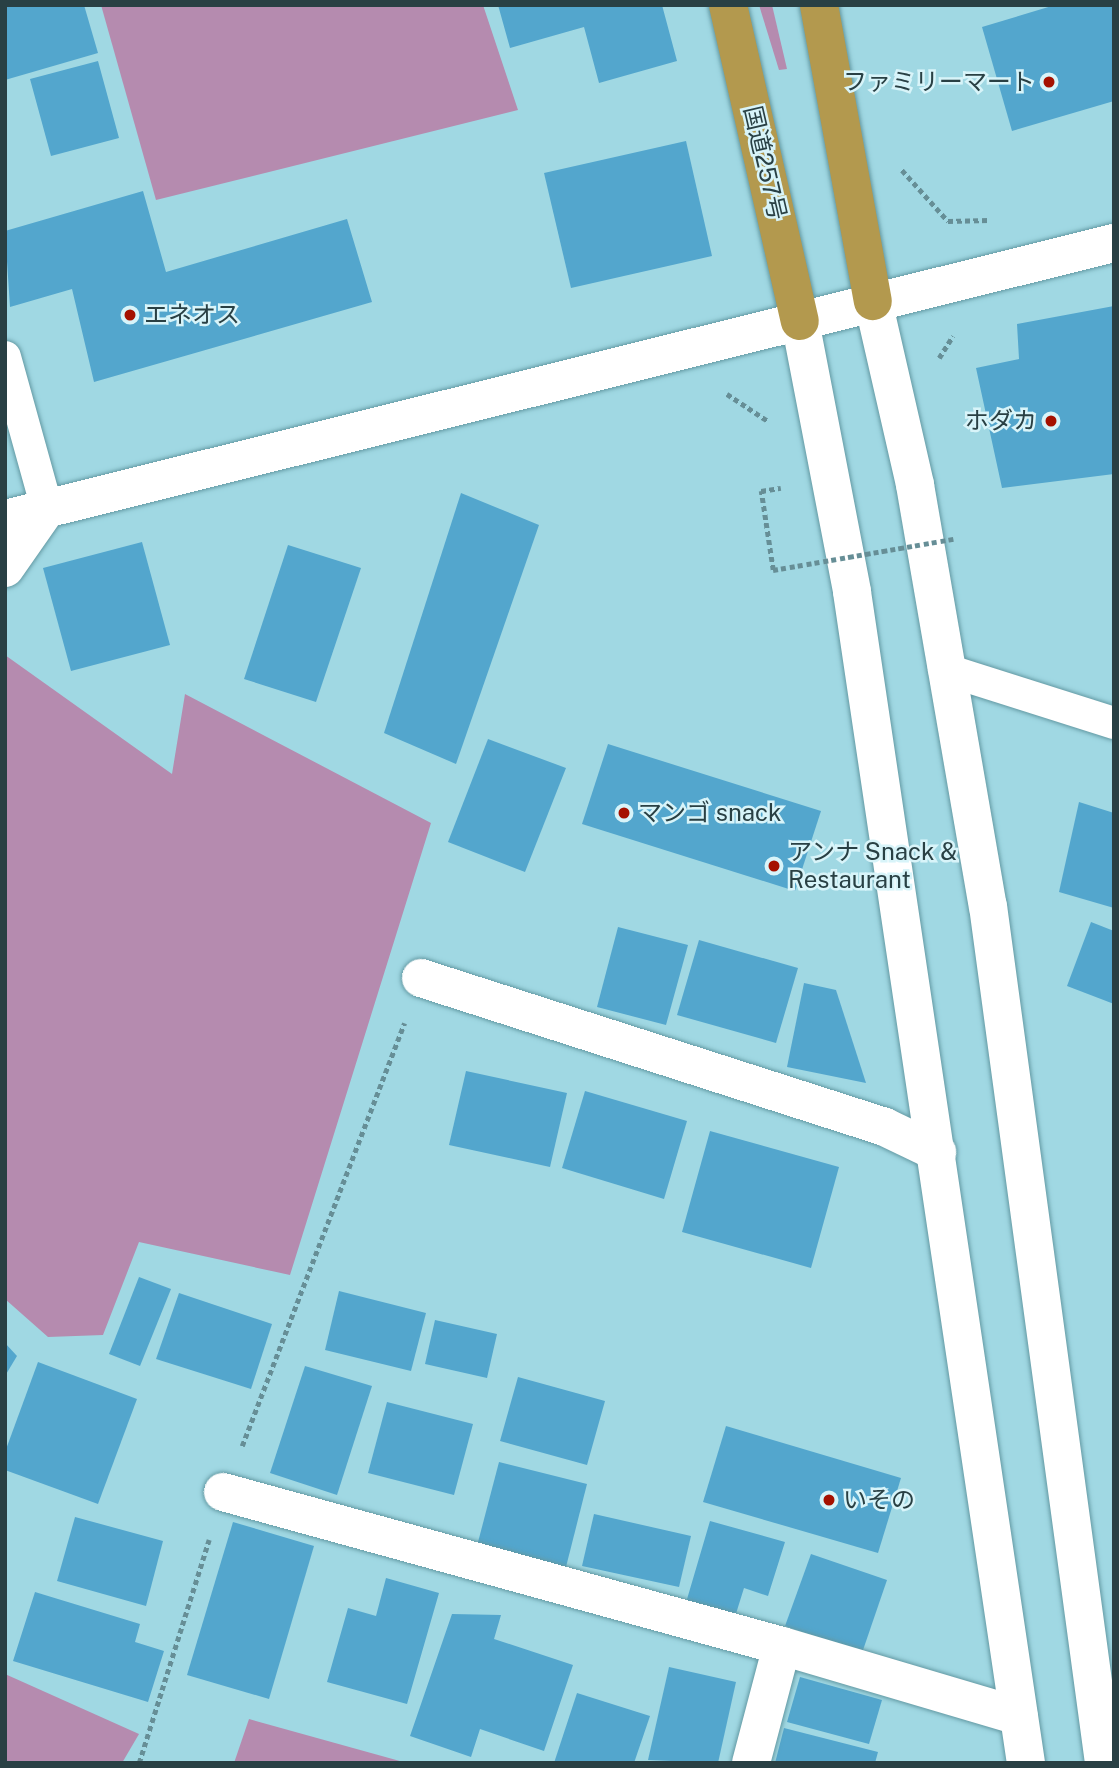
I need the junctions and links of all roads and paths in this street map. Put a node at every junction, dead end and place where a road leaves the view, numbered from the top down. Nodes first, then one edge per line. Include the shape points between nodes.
1 (728, 5) edge
2 (819, 5) edge
3 (899, 159) dead end
4 (1114, 243) edge
5 (1011, 271) junction
6 (873, 302) junction
7 (800, 321) junction
8 (5, 357) edge
9 (720, 394) dead end
10 (773, 433) dead end
11 (785, 476) dead end
12 (787, 487) junction
13 (789, 500) dead end
14 (47, 508) junction
15 (5, 519) edge
16 (953, 539) dead end
17 (797, 555) dead end
18 (5, 568) edge
19 (802, 582) dead end
20 (944, 669) junction
21 (1114, 723) edge
22 (421, 978) joint
23 (937, 1152) junction
24 (223, 1492) junction
25 (782, 1646) junction
26 (1019, 1716) junction
27 (1108, 1749) edge
28 (139, 1763) edge
29 (751, 1763) edge
30 (1026, 1763) edge

1 - 7 highway, 国道257号
2 - 6 highway
3 - 5 path via 902,171 948,221 1004,219
4 - 5 street
5 - 6 street
6 - 7 street
6 - 20 street via 915,485
7 - 14 street
7 - 23 street via 852,592
8 - 14 lane
9 - 10 path via 732,394 769,422
11 - 12 path
12 - 13 path
12 - 16 path, bridge via 761,491 773,570
14 - 15 street
14 - 18 street
17 - 19 path
20 - 21 lane
20 - 27 street via 988,906
22 - 23 street via 885,1127
22 - 24 path via 304,1296
23 - 26 street
24 - 25 street
24 - 28 path
25 - 26 street
25 - 29 street
26 - 30 street

